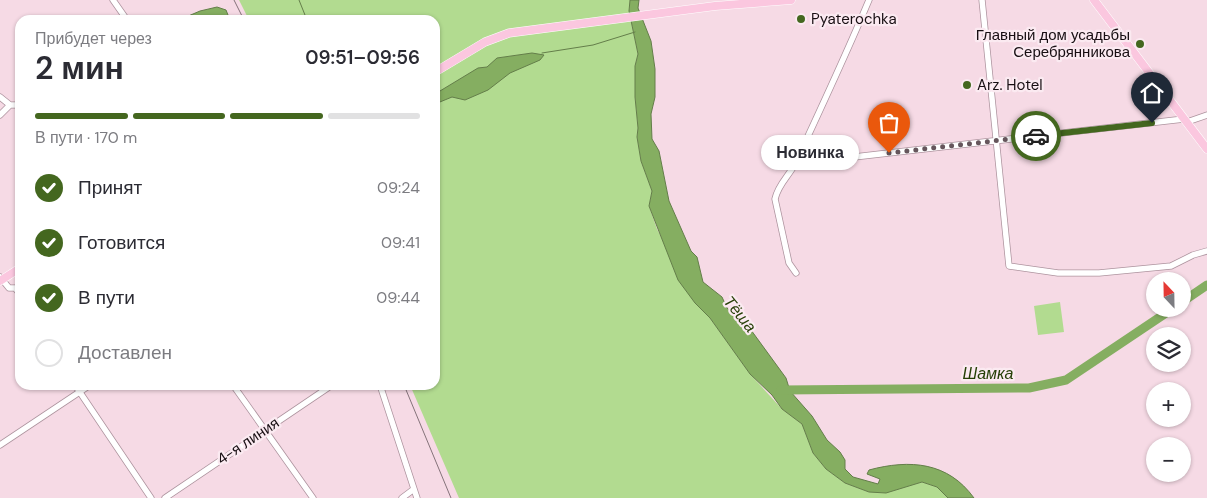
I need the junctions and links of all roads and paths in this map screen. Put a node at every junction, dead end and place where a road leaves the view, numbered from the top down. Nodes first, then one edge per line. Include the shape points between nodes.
1 (113, 0) edge
2 (791, 0) edge
3 (869, 0) edge
4 (982, 0) edge
5 (1094, 0) edge
6 (124, 15) edge
7 (440, 69) edge
8 (0, 97) edge
9 (10, 104) junction
10 (15, 104) edge
11 (0, 115) edge
12 (1207, 115) edge
13 (1185, 121) junction
14 (997, 140) junction
15 (1207, 149) edge
16 (794, 166) junction
17 (1207, 252) edge
18 (15, 271) edge
19 (796, 273) dead end
20 (1, 279) edge
21 (15, 288) edge
22 (83, 390) edge
23 (237, 390) edge
24 (325, 390) edge
25 (382, 390) edge
26 (80, 392) junction
27 (265, 430) junction
28 (0, 445) edge
29 (414, 488) junction
30 (151, 498) edge
31 (165, 498) edge
32 (313, 498) edge
33 (402, 498) edge
34 (417, 498) edge

1 - 6 street
2 - 7 main road via 509,33 485,42
3 - 16 street
4 - 14 street
5 - 13 main road
8 - 9 street
9 - 10 street
9 - 11 street
12 - 13 street
13 - 14 street
13 - 15 main road
14 - 16 street
14 - 17 street via 1009,266 1058,273 1114,272 1171,266 1192,255
16 - 19 street via 776,191 775,199 789,263
18 - 20 main road
20 - 21 street via 9,288
22 - 26 street
23 - 27 street
24 - 27 street, 4-я линия
25 - 29 street
26 - 28 street
26 - 30 street
27 - 31 street, 4-я линия
27 - 32 street
29 - 33 street
29 - 34 street

